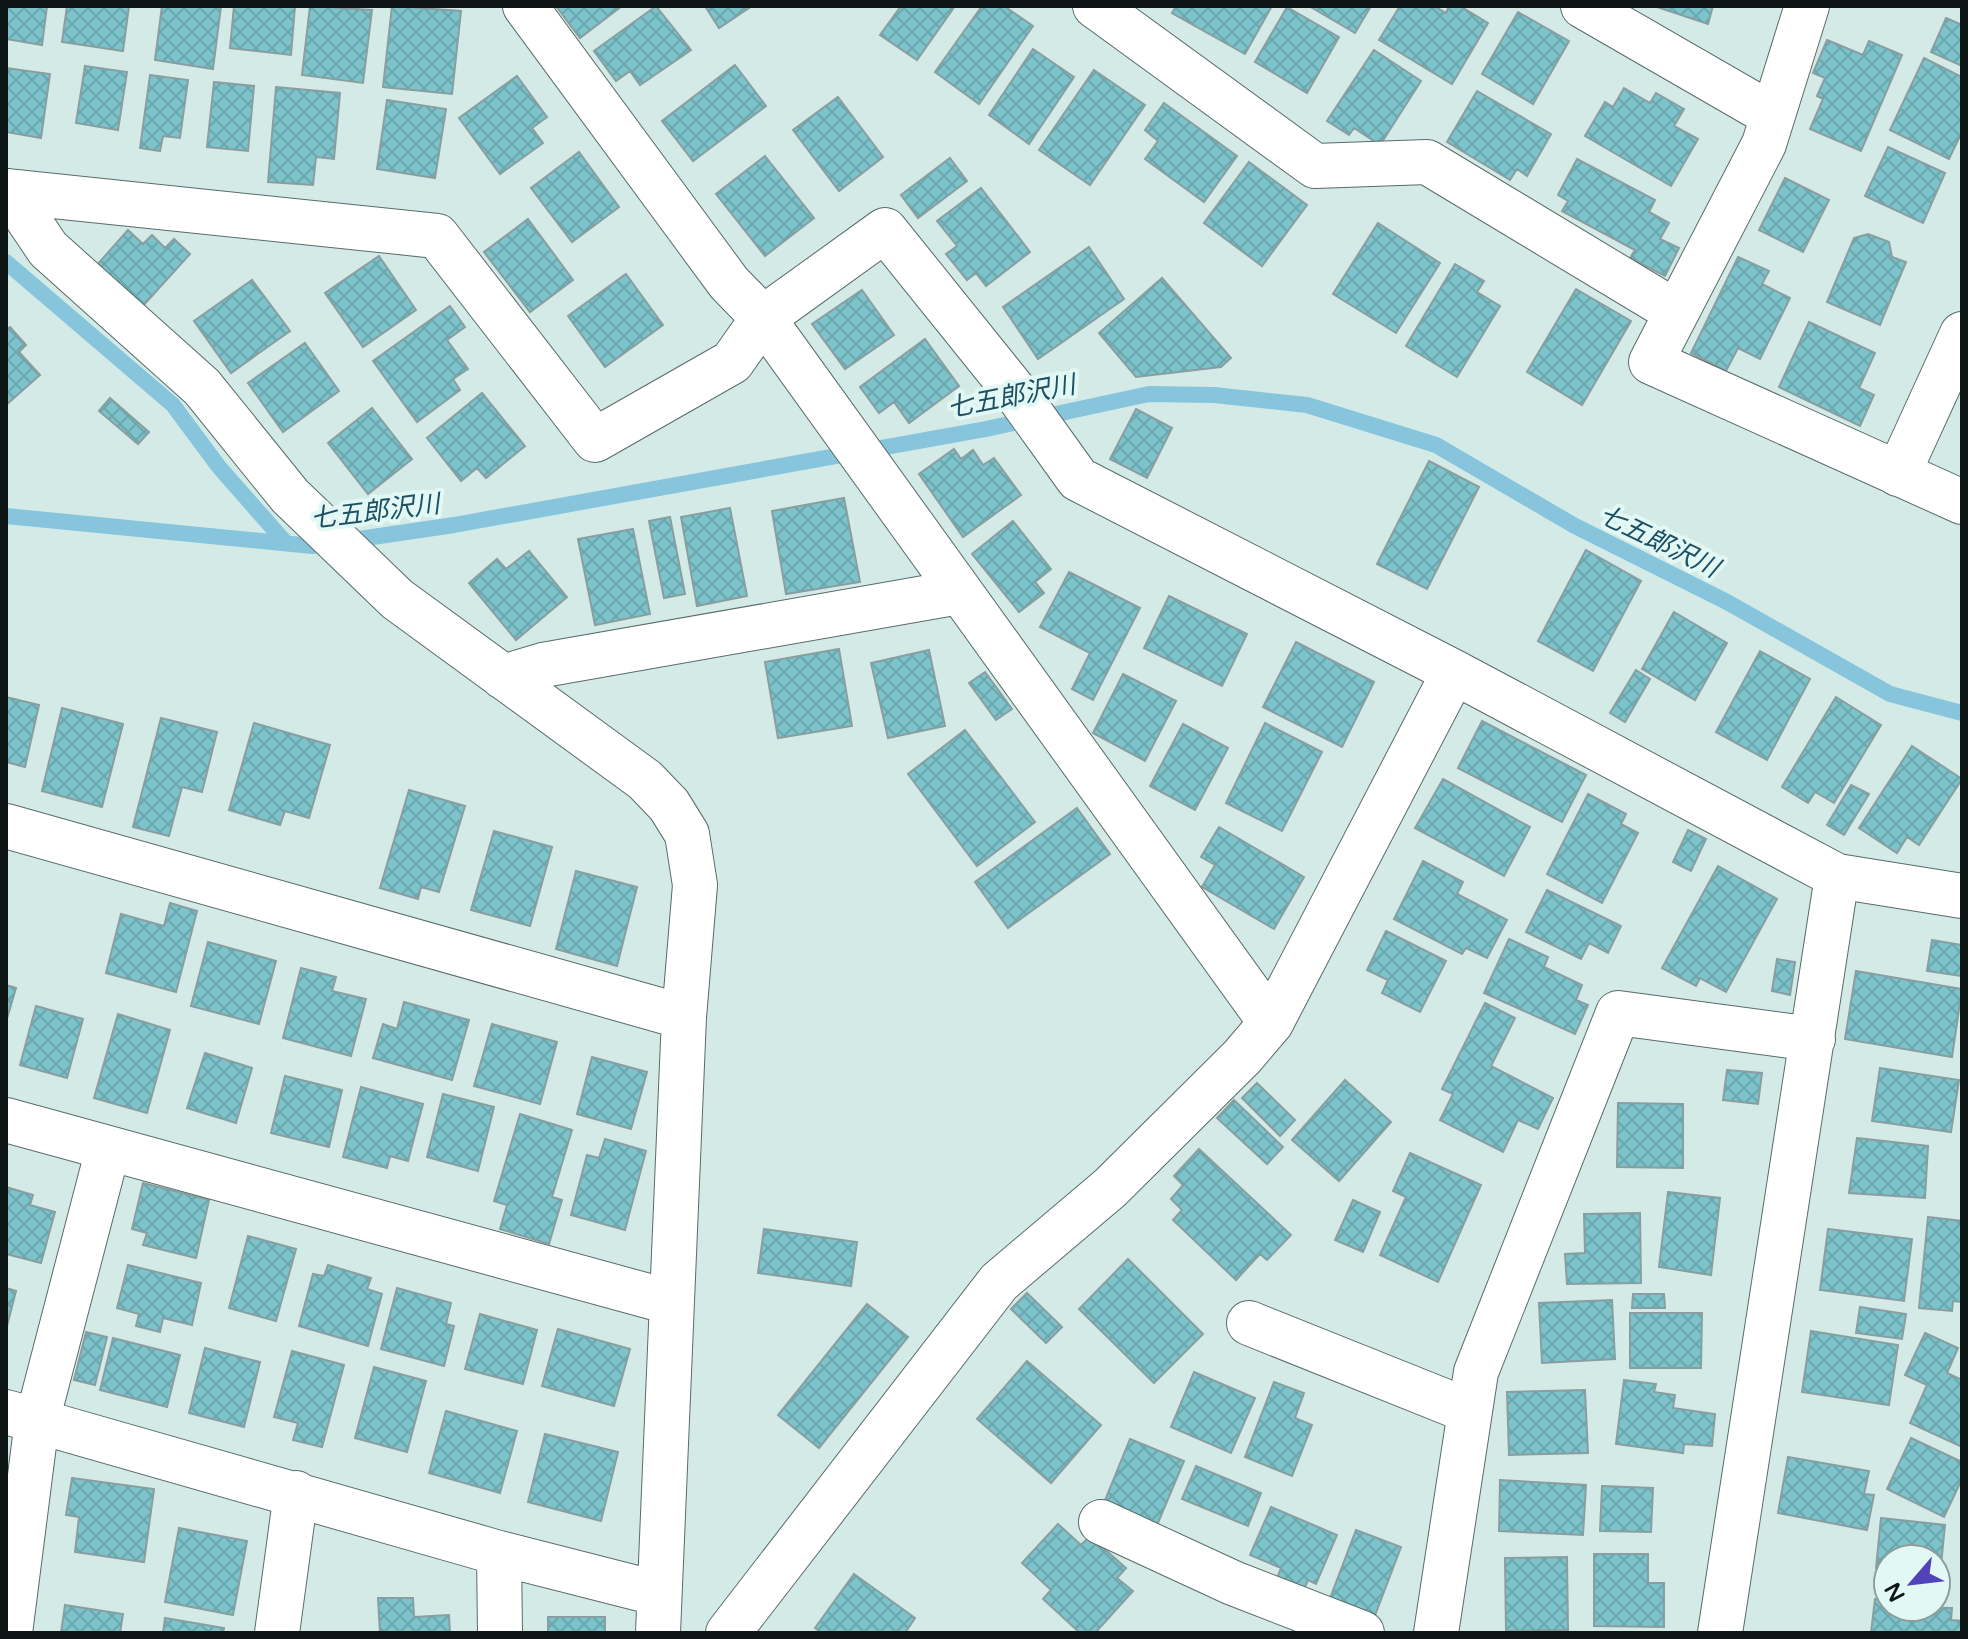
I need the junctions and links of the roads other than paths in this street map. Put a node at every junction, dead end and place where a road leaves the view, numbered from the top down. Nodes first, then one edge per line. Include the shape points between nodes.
1 (525, 6) edge
2 (1095, 6) edge
3 (1807, 6) edge
4 (1596, 9) edge
5 (1772, 115) junction
6 (8, 191) edge
7 (1676, 312) junction
8 (763, 318) junction
9 (1962, 334) edge
10 (1898, 474) junction
11 (1962, 502) edge
12 (959, 592) junction
13 (1454, 672) junction
14 (503, 677) junction
15 (6, 826) edge
16 (1837, 876) junction
17 (1962, 896) edge
18 (684, 1017) junction
19 (1271, 1023) junction
20 (1813, 1039) junction
21 (6, 1120) edge
22 (108, 1149) junction
23 (670, 1302) junction
24 (1249, 1323) dead end
25 (1469, 1411) junction
26 (22, 1416) edge
27 (296, 1493) junction
28 (1101, 1522) dead end
29 (499, 1553) junction
30 (657, 1613) edge
31 (10, 1633) edge
32 (277, 1633) edge
33 (500, 1633) edge
34 (728, 1633) edge
35 (1362, 1633) edge
36 (1436, 1633) edge
37 (1720, 1633) edge

1 - 8 street via 729,283
2 - 7 street via 1315,166 1427,162
3 - 5 street
4 - 5 street
5 - 7 street via 1764,144
6 - 8 street via 437,236 595,440 732,362
6 - 14 street via 48,249 202,387 290,496 397,599
7 - 10 street via 1651,362
8 - 12 street
8 - 13 street via 885,230 1078,479
9 - 10 street
10 - 11 street
12 - 14 street via 543,665
12 - 19 street
13 - 16 street
13 - 19 street
14 - 18 street via 645,780 687,834 695,885
15 - 18 street
16 - 17 street
16 - 20 street
18 - 23 street
19 - 34 street via 1110,1188 999,1282
20 - 25 street via 1618,1013 1476,1372
20 - 37 street
21 - 22 street
22 - 23 street
22 - 26 street
23 - 30 street
24 - 25 street
25 - 36 street
26 - 27 street
26 - 31 street
27 - 29 street
27 - 32 street
28 - 35 street via 1233,1583
29 - 30 street
29 - 33 street

